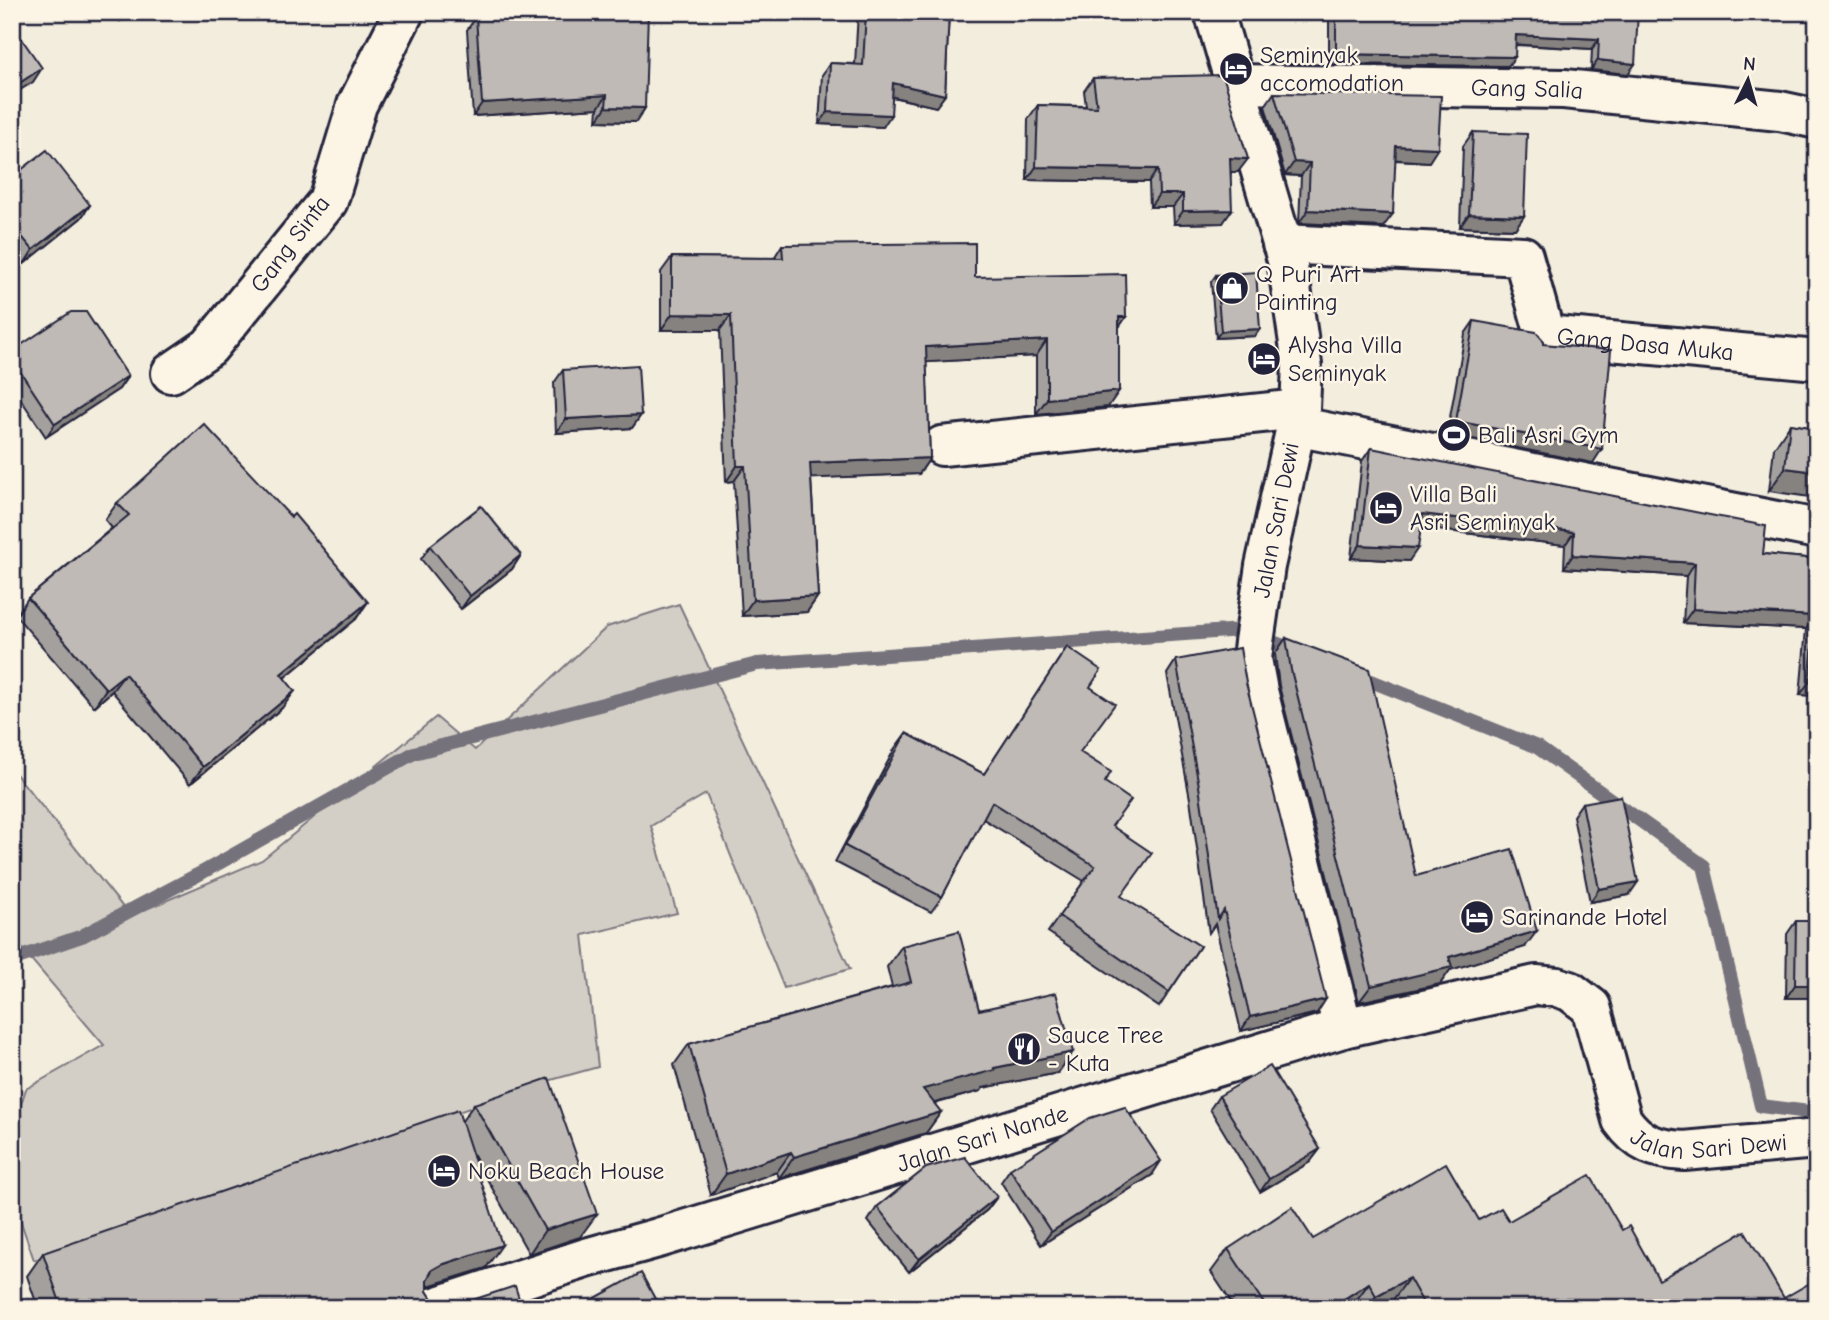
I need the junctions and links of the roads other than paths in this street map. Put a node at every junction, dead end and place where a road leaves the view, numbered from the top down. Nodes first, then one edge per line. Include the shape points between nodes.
1 (404, 12) edge
2 (1214, 12) edge
3 (1235, 84) junction
4 (1817, 119) edge
5 (1282, 244) junction
6 (1817, 360) edge
7 (171, 373) dead end
8 (1297, 418) junction
9 (942, 446) dead end
10 (1817, 529) edge
11 (1536, 985) joint
12 (1343, 1028) junction
13 (1817, 1139) edge
14 (432, 1308) edge

1 - 7 street, Gang Sinta via 357,105 328,201 209,347
2 - 3 street, Jalan Sari Dewi
3 - 4 street, Gang Salia via 1564,89 1780,111
3 - 5 street, Jalan Sari Dewi
5 - 6 street, Gang Dasa Muka via 1523,256 1545,335
5 - 8 street, Jalan Sari Dewi via 1302,364
8 - 9 street
8 - 10 street
8 - 12 street, Jalan Sari Dewi via 1252,659
11 - 12 street, Jalan Sari Nande
11 - 13 street, Jalan Sari Dewi via 1570,991 1591,1007 1622,1120 1632,1135 1646,1143 1684,1151
12 - 14 street, Jalan Sari Nande

